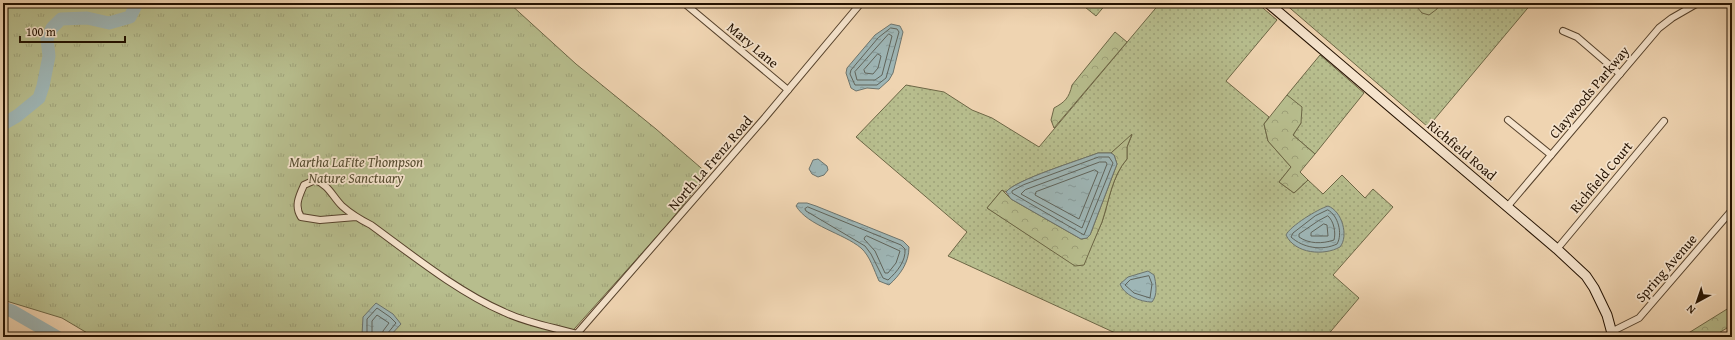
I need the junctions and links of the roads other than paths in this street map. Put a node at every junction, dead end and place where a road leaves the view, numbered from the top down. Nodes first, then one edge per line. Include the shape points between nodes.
1 (684, 3) edge
2 (861, 3) edge
3 (1268, 3) edge
4 (1698, 3) edge
5 (1562, 31) dead end
6 (1620, 74) junction
7 (788, 90) junction
8 (1508, 120) dead end
9 (1664, 121) dead end
10 (1551, 155) junction
11 (1507, 207) junction
12 (1732, 210) edge
13 (356, 217) junction
14 (1557, 249) junction
15 (1612, 334) edge
16 (576, 336) edge

1 - 7 street, Mary Lane
2 - 7 street, North La Frenz Road
3 - 11 street, Richfield Road
4 - 6 street, Claywoods Parkway via 1659,28
5 - 6 street via 1576,37
6 - 10 street, Claywoods Parkway
7 - 16 street, North La Frenz Road
8 - 10 street
9 - 14 street, Richfield Court
10 - 11 street, Claywoods Parkway
11 - 14 street, Richfield Road
12 - 15 street, Spring Avenue via 1639,318
13 - 13 street via 341,205 323,183 315,180 304,185 297,203 297,211 301,217 320,220
13 - 16 street via 476,298 528,322
14 - 15 street, Richfield Road via 1586,276 1594,288 1607,315

